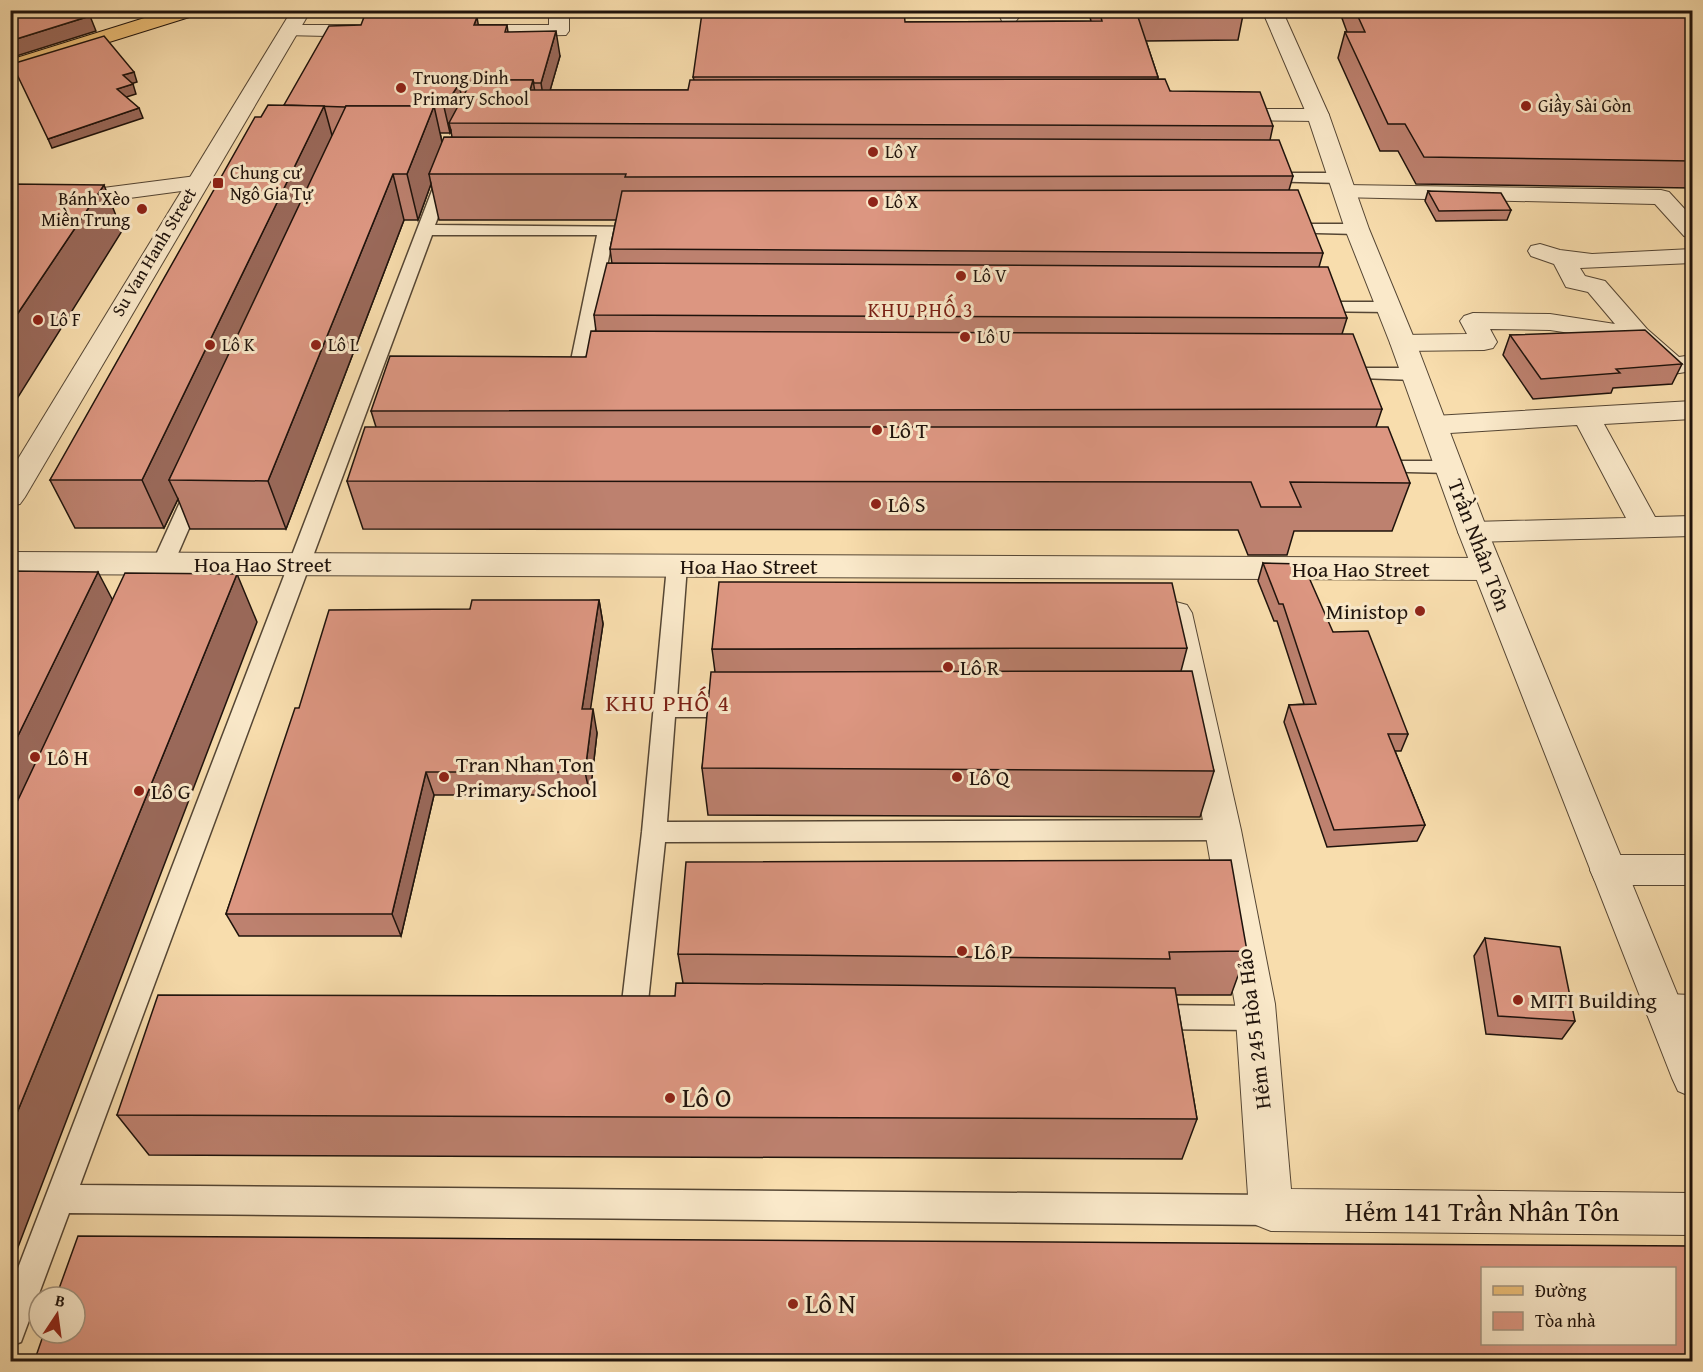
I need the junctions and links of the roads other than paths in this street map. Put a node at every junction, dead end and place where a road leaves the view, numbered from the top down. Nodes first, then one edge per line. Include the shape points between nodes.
1 (192, 10) edge
2 (559, 10) edge
3 (1272, 10) edge
4 (296, 21) edge
5 (384, 31) edge
6 (442, 31) edge
7 (10, 67) edge
8 (1198, 115) edge
9 (1318, 115) junction
10 (452, 168) edge
11 (1246, 178) edge
12 (196, 183) junction
13 (1343, 185) junction
14 (10, 207) edge
15 (1262, 229) edge
16 (1357, 229) junction
17 (425, 230) junction
18 (606, 230) junction
19 (666, 230) edge
20 (1692, 231) edge
21 (1692, 256) edge
22 (591, 303) junction
23 (651, 303) edge
24 (1294, 307) edge
25 (1389, 307) junction
26 (1638, 335) junction
27 (1403, 343) junction
28 (1692, 363) edge
29 (555, 370) edge
30 (578, 370) junction
31 (602, 371) edge
32 (1319, 373) edge
33 (1415, 374) junction
34 (1692, 410) edge
35 (1586, 417) junction
36 (1434, 425) junction
37 (206, 466) edge
38 (336, 467) junction
39 (360, 467) edge
40 (1354, 467) edge
41 (1450, 467) junction
42 (10, 497) edge
43 (1692, 526) edge
44 (1646, 527) junction
45 (1473, 532) junction
46 (10, 563) edge
47 (162, 564) junction
48 (299, 564) junction
49 (677, 566) junction
50 (1166, 568) junction
51 (1488, 569) junction
52 (148, 597) edge
53 (664, 708) junction
54 (759, 708) edge
55 (1223, 830) junction
56 (654, 832) junction
57 (1608, 870) junction
58 (1692, 870) edge
59 (634, 1011) edge
60 (1679, 1012) edge
61 (1124, 1016) edge
62 (1255, 1018) junction
63 (1692, 1078) edge
64 (60, 1199) junction
65 (1271, 1210) junction
66 (1692, 1214) edge
67 (10, 1331) edge

1 - 7 main road
2 - 6 street via 559,31
3 - 9 street, Trần Nhân Tôn
4 - 5 street
4 - 12 street, Su Van Hanh Street via 234,140
8 - 9 street
9 - 13 street, Trần Nhân Tôn
10 - 17 lane
11 - 13 lane
12 - 14 street
12 - 42 street, Su Van Hanh Street
13 - 16 street, Trần Nhân Tôn
13 - 20 street via 1661,197
15 - 16 lane
16 - 25 street, Trần Nhân Tôn
17 - 18 lane
17 - 38 lane via 384,370
18 - 19 lane
18 - 22 lane
21 - 26 street via 1552,256 1575,282 1596,286
22 - 23 lane
22 - 30 lane
24 - 25 lane
25 - 27 street, Trần Nhân Tôn
26 - 27 street via 1550,322 1473,321 1484,342
26 - 28 street via 1673,366
27 - 33 street, Trần Nhân Tôn
29 - 30 lane
30 - 31 lane
32 - 33 lane
33 - 36 street, Trần Nhân Tôn
34 - 35 street
35 - 36 street
35 - 44 street
36 - 41 street, Trần Nhân Tôn
37 - 47 lane
38 - 39 lane
38 - 48 lane
40 - 41 lane
41 - 45 street, Trần Nhân Tôn
43 - 44 street
44 - 45 street
45 - 51 street, Trần Nhân Tôn
46 - 47 street, Hoa Hao Street
47 - 48 street, Hoa Hao Street
47 - 52 lane
48 - 49 street, Hoa Hao Street
48 - 64 lane via 145,1006
49 - 50 street, Hoa Hao Street
49 - 53 lane
50 - 51 street, Hoa Hao Street
50 - 55 street, Hẻm 245 Hòa Hảo via 1184,707
51 - 57 street, Trần Nhân Tôn
53 - 54 lane
53 - 56 lane
55 - 56 lane
55 - 62 street, Hẻm 245 Hòa Hảo
56 - 59 lane
57 - 58 street
57 - 60 street, Trần Nhân Tôn
60 - 63 street, Trần Nhân Tôn
61 - 62 lane
62 - 65 street, Hẻm 245 Hòa Hảo
64 - 65 lane
64 - 67 lane
65 - 66 street, Hẻm 141 Trần Nhân Tôn

